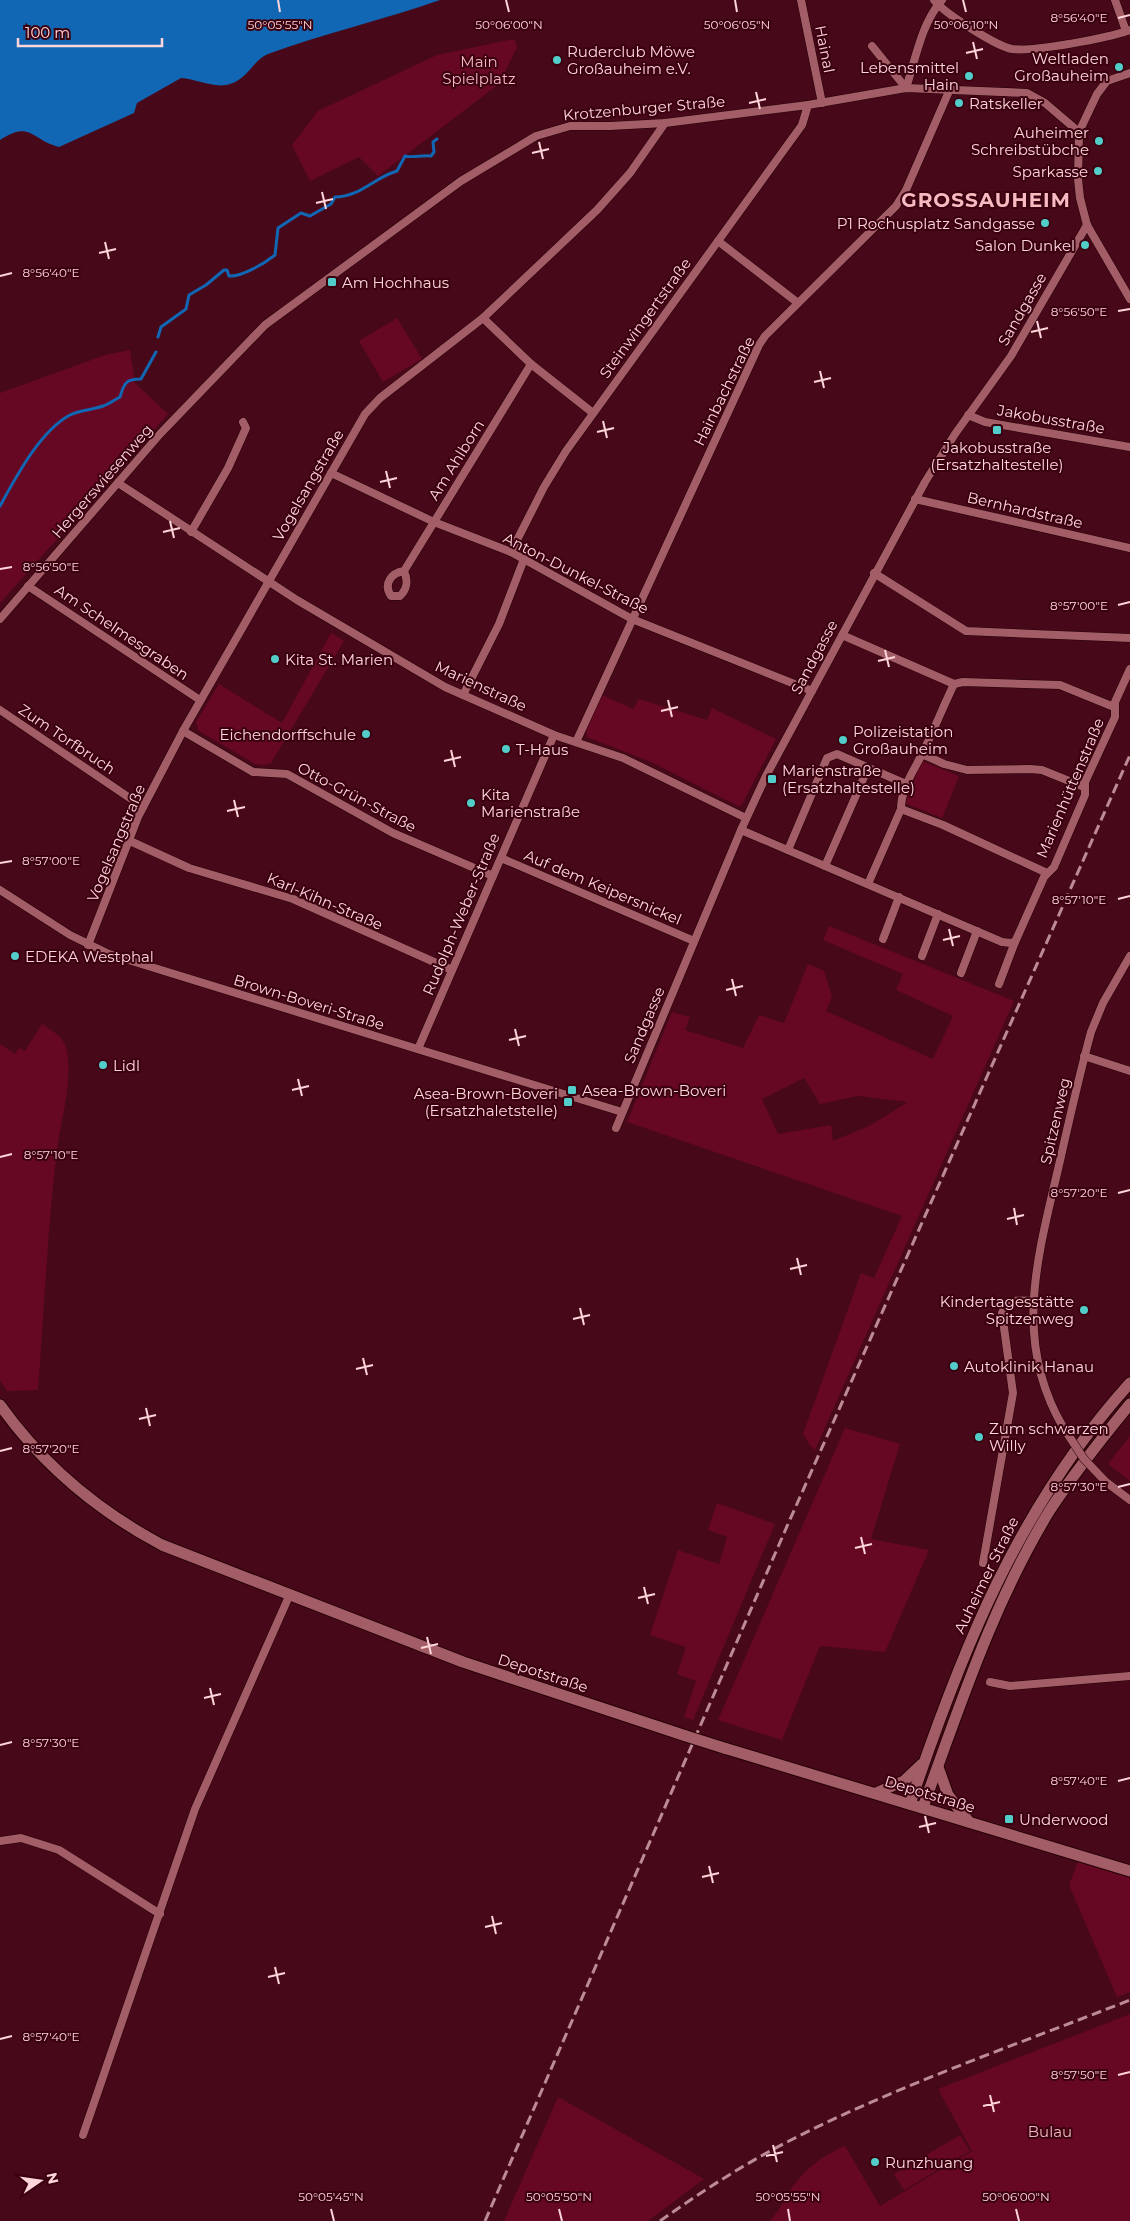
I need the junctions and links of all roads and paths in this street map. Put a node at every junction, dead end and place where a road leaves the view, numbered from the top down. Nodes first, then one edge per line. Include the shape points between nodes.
1 (801, 0) edge
2 (1115, 0) edge
3 (938, 2) edge
4 (1128, 30) edge
5 (872, 46) dead end
6 (1130, 73) edge
7 (906, 88) junction
8 (950, 89) junction
9 (822, 102) junction
10 (808, 105) junction
11 (665, 123) junction
12 (1080, 132) junction
13 (1086, 225) junction
14 (718, 241) junction
15 (1130, 299) edge
16 (798, 303) junction
17 (483, 318) junction
18 (227, 362) joint
19 (531, 364) junction
20 (594, 412) junction
21 (968, 415) junction
22 (243, 422) dead end
23 (1130, 447) edge
24 (331, 473) junction
25 (118, 483) junction
26 (915, 499) junction
27 (434, 522) junction
28 (191, 532) junction
29 (1130, 548) edge
30 (511, 552) junction
31 (524, 559) junction
32 (404, 571) dead end
33 (874, 573) junction
34 (269, 582) junction
35 (28, 586) junction
36 (0, 619) edge
37 (632, 619) junction
38 (842, 635) junction
39 (1130, 638) edge
40 (1130, 669) edge
41 (954, 684) junction
42 (812, 691) junction
43 (463, 695) junction
44 (200, 700) junction
45 (1114, 707) junction
46 (0, 710) edge
47 (182, 730) junction
48 (554, 735) junction
49 (576, 742) junction
50 (922, 754) junction
51 (868, 768) junction
52 (906, 784) junction
53 (1084, 787) junction
54 (143, 807) junction
55 (901, 808) junction
56 (746, 818) junction
57 (741, 830) junction
58 (130, 841) junction
59 (788, 850) junction
60 (500, 858) junction
61 (825, 866) junction
62 (1047, 873) junction
63 (493, 876) junction
64 (868, 884) junction
65 (0, 890) edge
66 (899, 897) junction
67 (938, 914) junction
68 (977, 931) junction
69 (883, 939) dead end
70 (694, 941) junction
71 (1015, 942) junction
72 (88, 945) junction
73 (922, 956) dead end
74 (1130, 956) edge
75 (452, 970) junction
76 (961, 973) dead end
77 (999, 984) dead end
78 (418, 1049) junction
79 (1084, 1056) junction
80 (1130, 1071) edge
81 (622, 1112) junction
82 (616, 1128) dead end
83 (1032, 1301) junction
84 (1130, 1383) edge
85 (1130, 1404) edge
86 (0, 1405) edge
87 (1130, 1500) edge
88 (983, 1564) dead end
89 (290, 1594) junction
90 (1130, 1676) edge
91 (990, 1682) dead end
92 (925, 1761) junction
93 (938, 1767) junction
94 (876, 1792) junction
95 (910, 1804) junction
96 (923, 1808) junction
97 (969, 1822) junction
98 (0, 1840) edge
99 (1130, 1871) edge
100 (160, 1914) junction
101 (83, 2135) dead end

1 - 9 street, Hainal
2 - 4 street
3 - 4 street via 964,24 1011,48 1039,47
3 - 7 street via 924,32
5 - 7 street
6 - 12 street via 1107,81 1097,94
7 - 8 street, Krotzenburger Straße
7 - 9 street, Krotzenburger Straße
8 - 12 street, Krotzenburger Straße via 1027,93 1045,103
8 - 16 street, Hainbachstraße via 896,206
9 - 10 street, Krotzenburger Straße
10 - 11 street, Krotzenburger Straße
10 - 14 street, Steinwingertstraße via 802,126
11 - 17 street, Vogelsangstraße via 618,189
11 - 18 street, Krotzenburger Straße via 570,126 530,139 460,181 304,294 265,325
12 - 13 street via 1078,186
13 - 15 street
13 - 21 street, Sandgasse via 1011,356
14 - 16 street
14 - 20 street, Steinwingertstraße
16 - 37 street, Hainbachstraße via 759,345
17 - 19 street
17 - 24 street, Vogelsangstraße via 375,403 365,414
18 - 25 street, Hergerswiesenweg
19 - 20 street
19 - 27 street, Am Ahlborn
20 - 30 street, Steinwingertstraße via 554,470
21 - 23 street, Jakobusstraße via 985,422
21 - 26 street, Sandgasse
22 - 28 street via 246,428 233,458
24 - 27 street, Anton-Dunkel-Straße
24 - 34 street, Vogelsangstraße
25 - 28 street, Marienstraße
25 - 35 street, Hergerswiesenweg
26 - 29 street, Bernhardstraße
26 - 33 street, Sandgasse
27 - 30 street, Anton-Dunkel-Straße
27 - 32 street, Am Ahlborn
28 - 34 street, Marienstraße
30 - 31 street, Anton-Dunkel-Straße
31 - 37 street, Anton-Dunkel-Straße
31 - 43 street via 500,624
33 - 38 street, Sandgasse
33 - 39 street via 966,631
34 - 43 street, Marienstraße
34 - 44 street, Vogelsangstraße
35 - 36 street, Hergerswiesenweg
35 - 44 street, Am Schelmesgraben
37 - 42 street, Anton-Dunkel-Straße
37 - 49 street, Hainbachstraße
38 - 41 street
38 - 42 street, Sandgasse
40 - 45 street, Marienhüttenstraße
41 - 45 street via 1060,685
41 - 50 street
42 - 56 street, Sandgasse
43 - 48 street, Marienstraße
44 - 47 street, Vogelsangstraße
45 - 53 street, Marienhüttenstraße via 1115,717
46 - 54 street, Zum Torfbruch
47 - 54 street, Vogelsangstraße
47 - 63 street, Otto-Grün-Straße via 254,772 287,774 393,833
48 - 49 street, Marienstraße
48 - 60 street, Rudolph-Weber-Straße
49 - 56 street, Marienstraße via 623,758
50 - 52 street
50 - 53 street via 967,770 1030,769 1049,772
51 - 52 street
51 - 59 street via 837,754 827,758
51 - 61 street
52 - 55 street
53 - 62 street, Marienhüttenstraße via 1085,795 1054,867
54 - 58 street, Vogelsangstraße
55 - 62 street
55 - 64 street
56 - 57 street, Sandgasse
57 - 59 street
57 - 70 street, Sandgasse
58 - 72 street, Vogelsangstraße
58 - 75 street, Karl-Kihn-Straße via 189,868 287,896
59 - 61 street
60 - 63 street, Rudolph-Weber-Straße
60 - 70 street, Auf dem Keipersnickel
61 - 64 street
62 - 71 street, Marienhüttenstraße
63 - 75 street, Rudolph-Weber-Straße
64 - 66 street
65 - 72 street, Brown-Boveri-Straße
66 - 67 street
66 - 69 street
67 - 68 street
67 - 73 street
68 - 71 street via 1007,943
68 - 76 street
70 - 81 street, Sandgasse
71 - 77 street, Marienhüttenstraße
72 - 78 street, Brown-Boveri-Straße
74 - 79 street, Spitzenweg via 1096,1018
75 - 78 street, Rudolph-Weber-Straße
78 - 81 street, Brown-Boveri-Straße
79 - 80 street
79 - 83 street, Spitzenweg via 1042,1239
81 - 82 street, Sandgasse
83 - 87 street, Spitzenweg, bridge via 1033,1332 1051,1403 1084,1459 1106,1482
83 - 88 street via 1014,1300 1002,1313 1012,1392
84 - 92 main road, Auheimer Straße via 1069,1460 1017,1542 984,1607
85 - 93 main road, Auheimer Straße via 1050,1510 1015,1575 977,1660
86 - 89 main road, Depotstraße via 48,1462 126,1525 168,1548
89 - 94 main road, Depotstraße, bridge via 463,1662 724,1748
89 - 100 street via 195,1809
90 - 91 street via 1010,1686
92 - 94 main road via 904,1781
92 - 95 main road, Auheimer Straße
93 - 96 main road, Auheimer Straße
93 - 97 main road via 948,1795
94 - 95 main road, Depotstraße
95 - 96 main road, Depotstraße
96 - 97 main road, Depotstraße
97 - 99 main road, Depotstraße
98 - 100 street via 21,1838 59,1850
100 - 101 street

